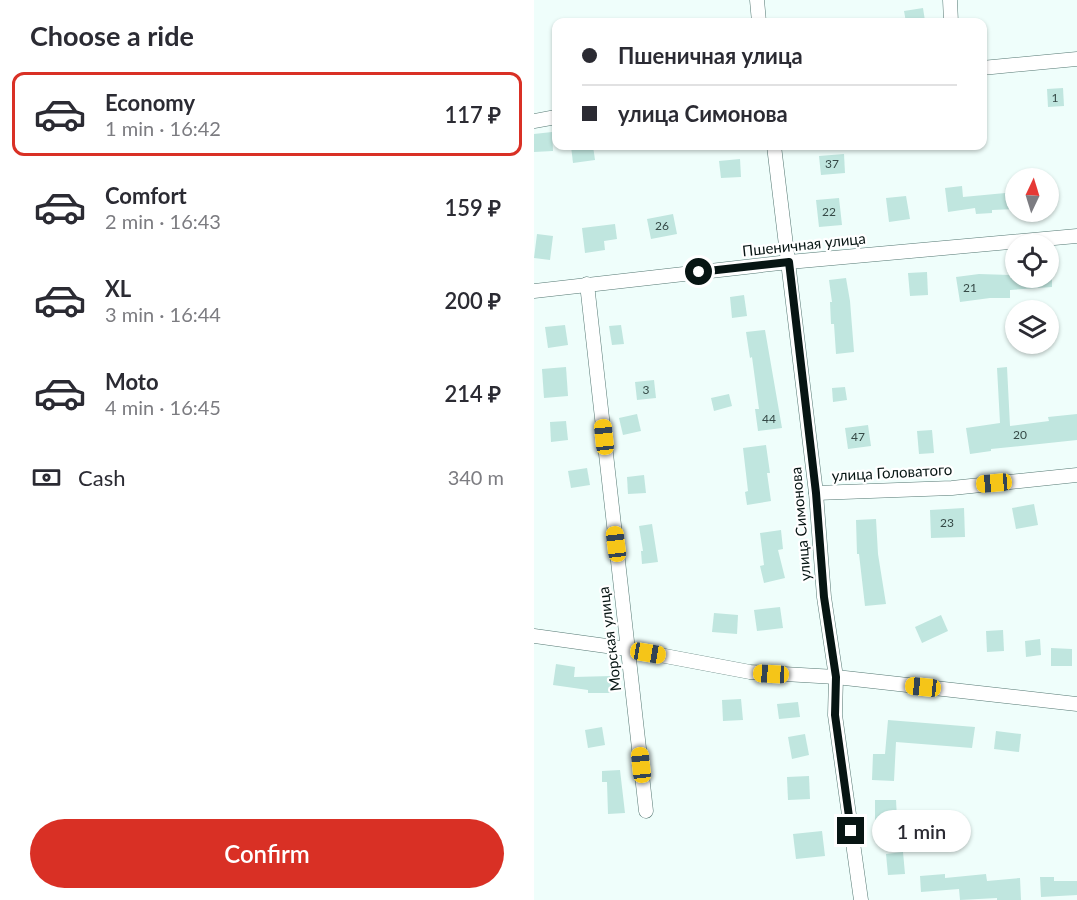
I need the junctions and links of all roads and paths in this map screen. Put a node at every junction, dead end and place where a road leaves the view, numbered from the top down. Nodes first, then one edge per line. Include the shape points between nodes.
1 (757, 0) edge
2 (950, 0) edge
3 (759, 18) edge
4 (951, 18) edge
5 (1077, 59) edge
6 (987, 68) edge
7 (552, 118) edge
8 (534, 120) edge
9 (775, 150) edge
10 (1077, 236) edge
11 (789, 262) junction
12 (587, 284) junction
13 (534, 291) edge
14 (1077, 475) edge
15 (816, 493) junction
16 (534, 636) edge
17 (628, 650) junction
18 (836, 677) junction
19 (1077, 704) edge
20 (646, 811) dead end
21 (861, 900) edge

1 - 3 street
2 - 4 street
5 - 6 street
7 - 8 street
9 - 11 street, улица Симонова
10 - 11 street, Пшеничная улица
11 - 12 street, Пшеничная улица
11 - 15 street, улица Симонова
12 - 13 street, Пшеничная улица
12 - 17 street, Морская улица
14 - 15 street, улица Головатого via 952,488
15 - 18 street, улица Симонова via 824,597
16 - 17 street
17 - 18 street via 750,672
17 - 20 street, Морская улица
18 - 19 street
18 - 21 street, улица Симонова via 835,715

